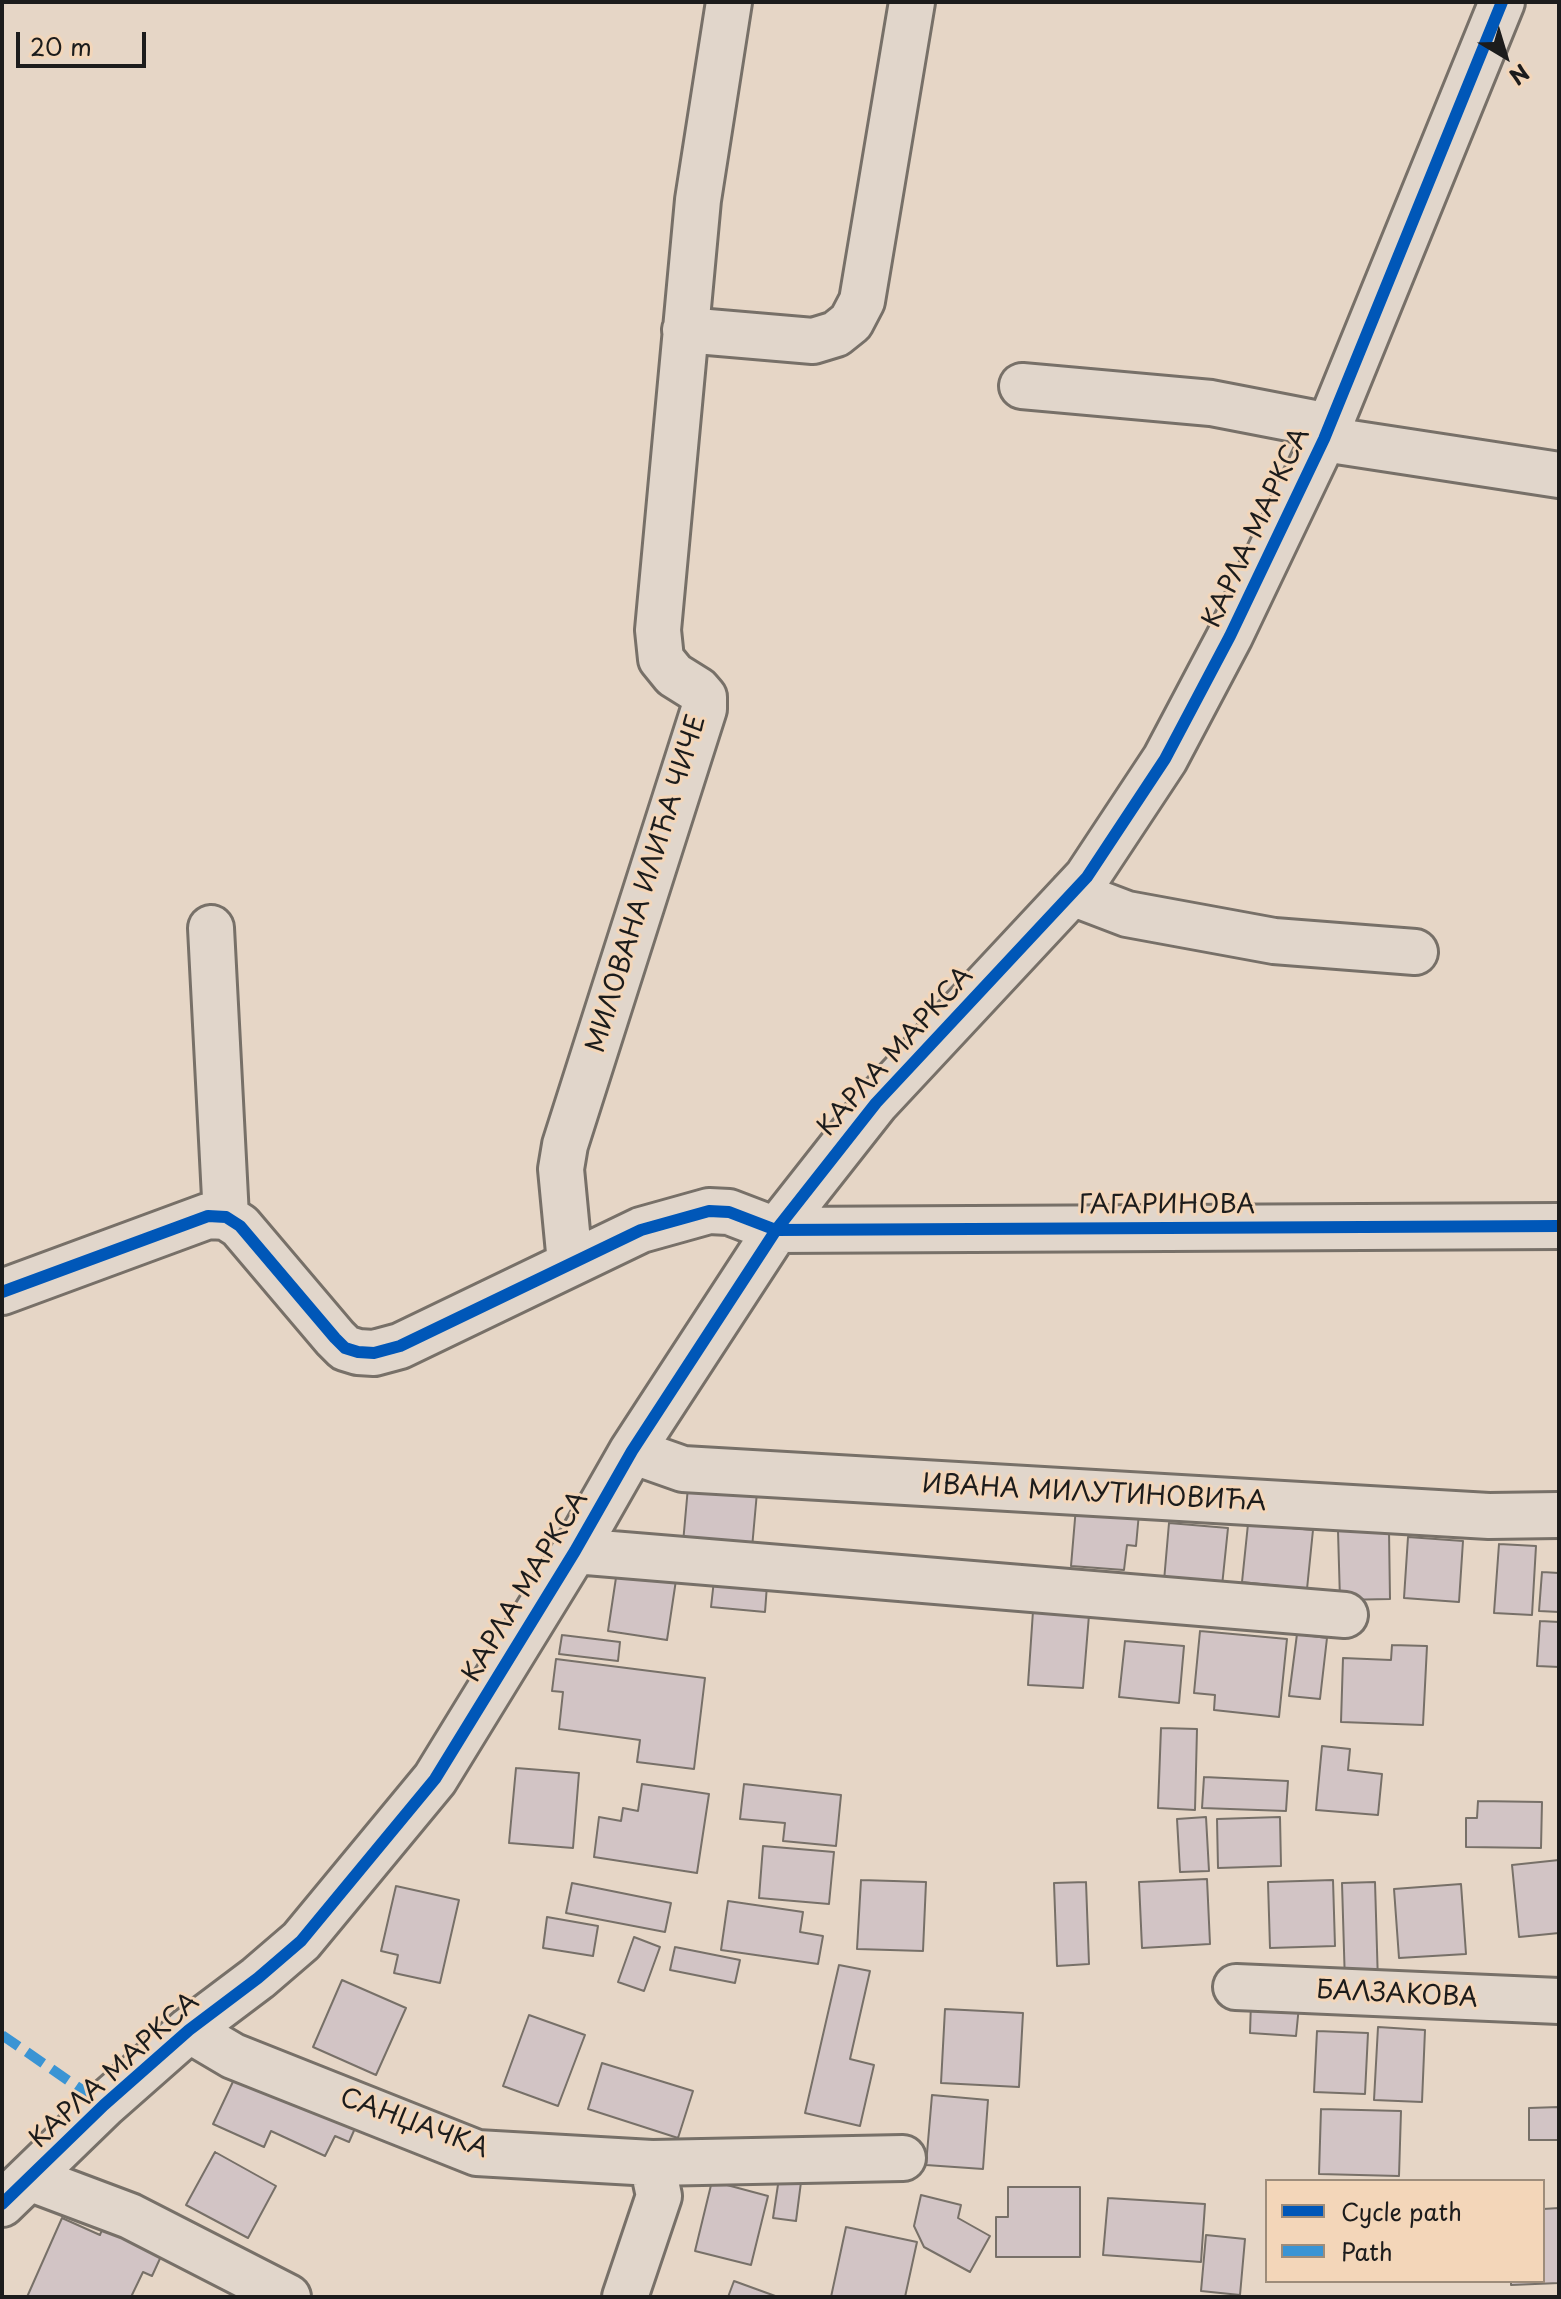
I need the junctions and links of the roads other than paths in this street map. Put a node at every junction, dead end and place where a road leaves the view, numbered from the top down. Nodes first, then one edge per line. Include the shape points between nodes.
1 (729, 2) edge
2 (912, 2) edge
3 (1502, 2) edge
4 (685, 330) junction
5 (1022, 386) dead end
6 (1327, 432) junction
7 (1559, 475) edge
8 (1072, 893) junction
9 (211, 928) dead end
10 (1415, 952) dead end
11 (226, 1217) junction
12 (1559, 1226) edge
13 (776, 1230) junction
14 (570, 1263) junction
15 (2, 1292) edge
16 (632, 1451) junction
17 (1559, 1515) edge
18 (575, 1551) junction
19 (1345, 1615) dead end
20 (1236, 1987) dead end
21 (1559, 2001) edge
22 (189, 2030) junction
23 (903, 2158) dead end
24 (652, 2163) junction
25 (16, 2191) edge
26 (288, 2297) edge
27 (625, 2297) edge

1 - 4 street, МИЛОВАНА ИЛИЋА ЧИЧЕ via 698,200
2 - 4 street via 862,301 851,322 836,334 813,341
3 - 6 street, КАРЛА МАРКСА
4 - 14 street, МИЛОВАНА ИЛИЋА ЧИЧЕ via 658,652 674,675 704,697 704,709 565,1145 561,1169
5 - 6 street, КАРЛА МАРКСА via 1211,403
6 - 7 street, КАРЛА МАРКСА
6 - 8 street, КАРЛА МАРКСА via 1165,759
8 - 10 street via 1127,914 1274,941
8 - 13 street, КАРЛА МАРКСА via 876,1103
9 - 11 street
11 - 14 street via 240,1226 335,1338 358,1352 400,1346
11 - 15 street via 208,1216
12 - 13 street, ГАГАРИНОВА
13 - 14 street via 729,1212 709,1211 641,1230
13 - 16 street, КАРЛА МАРКСА
16 - 17 street, ИВАНА МИЛУТИНОВИЋА via 683,1469 1458,1514
16 - 18 street, КАРЛА МАРКСА
18 - 19 street, КАРЛА МАРКСА
18 - 22 street, КАРЛА МАРКСА via 435,1779 301,1941
20 - 21 street, БАЛЗАКОВА
22 - 24 street, САНЏАЧКА via 233,2056 477,2153
22 - 25 street, КАРЛА МАРКСА
23 - 24 street, САНЏАЧКА
24 - 27 street via 659,2196
25 - 26 street, КАРЛА МАРКСА via 130,2216

